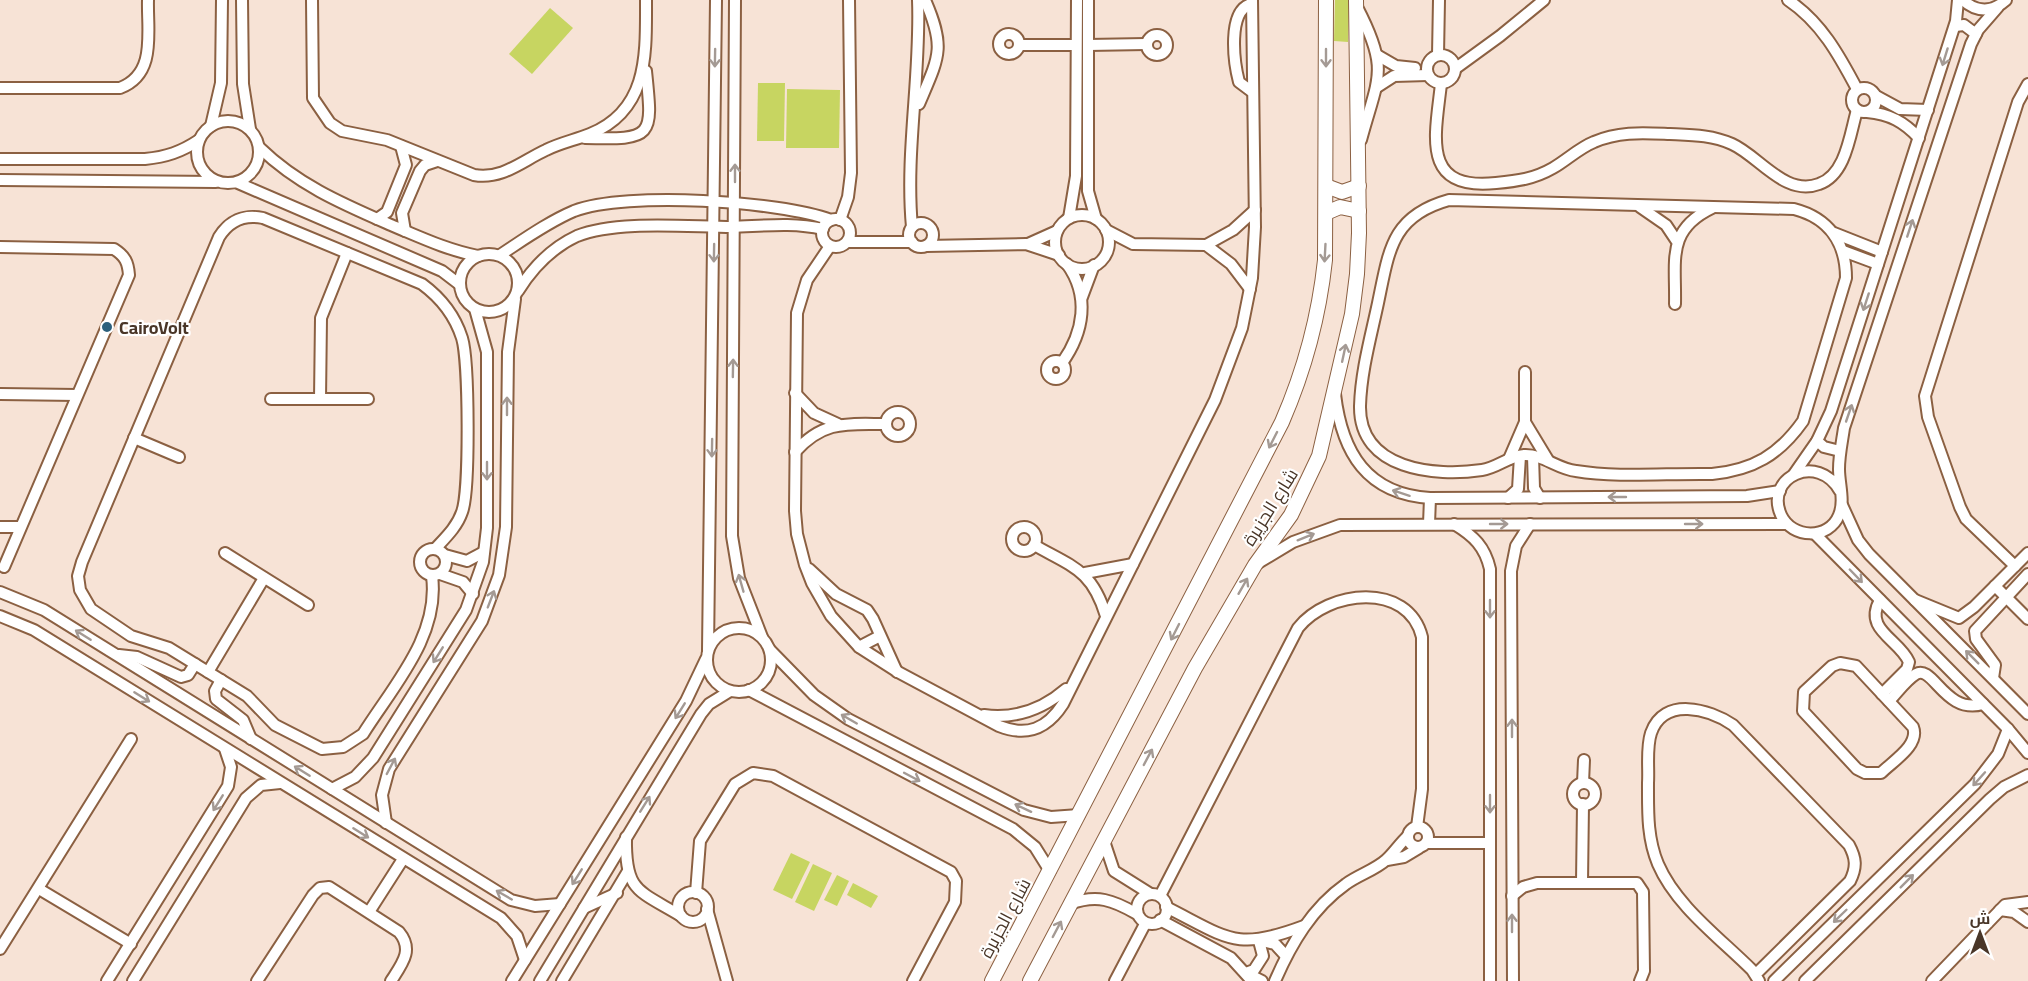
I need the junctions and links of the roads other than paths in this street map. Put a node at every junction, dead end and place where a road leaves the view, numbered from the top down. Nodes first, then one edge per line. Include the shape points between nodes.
1 (148, 0) edge
2 (222, 0) edge
3 (243, 0) edge
4 (312, 0) edge
5 (646, 0) edge
6 (716, 0) edge
7 (735, 0) edge
8 (849, 0) edge
9 (918, 0) edge
10 (925, 0) edge
11 (1077, 0) edge
12 (1088, 0) edge
13 (1326, 0) edge
14 (1431, 0) edge
15 (1439, 0) edge
16 (1544, 0) edge
17 (1788, 0) edge
18 (1958, 0) edge
19 (1963, 0) edge
20 (1252, 2) edge
21 (1356, 3) edge
22 (2002, 3) edge
23 (1438, 17) junction
24 (934, 20) junction
25 (919, 25) junction
26 (1954, 26) junction
27 (1976, 34) junction
28 (1019, 45) dead end
29 (1076, 45) junction
30 (1088, 45) junction
31 (1146, 45) dead end
32 (1377, 55) junction
33 (1438, 55) junction
34 (645, 63) junction
35 (918, 64) junction
36 (1456, 68) junction
37 (934, 69) junction
38 (1427, 71) junction
39 (1442, 84) junction
40 (2028, 84) edge
41 (0, 87) edge
42 (1377, 87) junction
43 (1857, 89) junction
44 (1251, 92) junction
45 (1876, 96) junction
46 (1928, 110) junction
47 (1862, 111) junction
48 (915, 112) junction
49 (211, 126) junction
50 (250, 129) junction
51 (579, 138) junction
52 (1919, 138) junction
53 (199, 140) junction
54 (400, 146) junction
55 (260, 148) junction
56 (1358, 152) junction
57 (0, 159) edge
58 (437, 160) junction
59 (0, 180) edge
60 (216, 182) junction
61 (238, 183) junction
62 (1326, 186) junction
63 (1359, 186) junction
64 (912, 194) junction
65 (714, 202) junction
66 (735, 202) junction
67 (1637, 205) junction
68 (1715, 207) junction
69 (1255, 210) junction
70 (1359, 211) junction
71 (1326, 213) junction
72 (1070, 218) junction
73 (377, 219) junction
74 (1096, 219) junction
75 (836, 220) junction
76 (714, 226) junction
77 (735, 226) junction
78 (912, 227) junction
79 (930, 227) junction
80 (342, 228) junction
81 (823, 229) junction
82 (1106, 230) junction
83 (405, 231) junction
84 (1057, 231) junction
85 (1834, 233) junction
86 (1677, 240) junction
87 (847, 242) junction
88 (912, 242) junction
89 (1026, 244) junction
90 (1133, 244) junction
91 (958, 245) junction
92 (1206, 245) junction
93 (830, 246) junction
94 (926, 246) junction
95 (0, 247) edge
96 (335, 248) junction
97 (1843, 251) junction
98 (1106, 252) junction
99 (1882, 252) junction
100 (347, 253) junction
101 (500, 255) junction
102 (1059, 255) junction
103 (478, 256) junction
104 (1067, 264) junction
105 (1878, 264) junction
106 (1094, 266) junction
107 (459, 284) junction
108 (1250, 288) junction
109 (516, 295) junction
110 (1082, 298) junction
111 (1675, 304) dead end
112 (475, 309) junction
113 (1062, 363) dead end
114 (1525, 372) dead end
115 (795, 393) junction
116 (1335, 393) junction
117 (0, 394) edge
118 (77, 395) junction
119 (271, 399) dead end
120 (320, 399) junction
121 (368, 399) dead end
122 (814, 413) junction
123 (1525, 422) junction
124 (838, 424) junction
125 (886, 424) dead end
126 (814, 434) junction
127 (134, 438) junction
128 (1817, 441) junction
129 (1840, 451) junction
130 (795, 452) junction
131 (1533, 456) junction
132 (180, 457) dead end
133 (1515, 457) junction
134 (1549, 461) junction
135 (1793, 475) junction
136 (1780, 491) junction
137 (1840, 491) junction
138 (1430, 498) junction
139 (1508, 498) junction
140 (1540, 498) junction
141 (1842, 506) junction
142 (1429, 524) junction
143 (1454, 524) junction
144 (1530, 524) junction
145 (1786, 524) junction
146 (0, 527) edge
147 (19, 527) junction
148 (1815, 534) junction
149 (1034, 545) dead end
150 (440, 552) junction
151 (484, 552) junction
152 (225, 553) dead end
153 (2028, 553) edge
154 (1133, 564) junction
155 (805, 565) junction
156 (1255, 565) junction
157 (2015, 566) junction
158 (4, 567) dead end
159 (1085, 573) junction
160 (2028, 574) edge
161 (436, 575) junction
162 (264, 578) junction
163 (1490, 584) junction
164 (1511, 584) junction
165 (1995, 586) junction
166 (0, 592) edge
167 (472, 594) junction
168 (2006, 597) junction
169 (845, 598) junction
170 (1880, 600) junction
171 (1913, 600) junction
172 (308, 605) dead end
173 (1974, 607) junction
174 (0, 616) edge
175 (831, 616) junction
176 (1106, 616) junction
177 (1985, 618) junction
178 (2028, 619) edge
179 (880, 636) junction
180 (762, 637) junction
181 (860, 647) junction
182 (770, 650) junction
183 (707, 654) junction
184 (116, 655) junction
185 (195, 664) junction
186 (208, 672) junction
187 (898, 672) junction
188 (1993, 678) junction
189 (221, 680) junction
190 (1070, 686) junction
191 (749, 690) junction
192 (730, 691) junction
193 (1885, 698) junction
194 (1983, 704) junction
195 (978, 714) junction
196 (2028, 714) edge
197 (2008, 729) junction
198 (131, 739) dead end
199 (251, 739) junction
200 (225, 749) junction
201 (2028, 753) edge
202 (1584, 760) dead end
203 (2028, 775) edge
204 (280, 783) junction
205 (1583, 783) junction
206 (332, 789) junction
207 (1583, 804) junction
208 (1079, 815) junction
209 (386, 823) junction
210 (1418, 827) junction
211 (1408, 836) junction
212 (626, 837) junction
213 (1104, 841) junction
214 (1490, 843) junction
215 (1423, 845) junction
216 (403, 859) junction
217 (1386, 860) junction
218 (1512, 863) junction
219 (628, 871) junction
220 (1050, 871) junction
221 (1582, 882) junction
222 (1537, 883) junction
223 (634, 887) junction
224 (39, 890) junction
225 (616, 893) junction
226 (696, 893) junction
227 (1149, 893) junction
228 (1161, 894) junction
229 (1512, 896) junction
230 (2028, 902) edge
231 (560, 904) junction
232 (1070, 904) junction
233 (584, 908) junction
234 (1166, 908) junction
235 (707, 909) junction
236 (2000, 910) junction
237 (369, 912) junction
238 (1137, 914) junction
239 (681, 916) junction
240 (1161, 920) junction
241 (2028, 922) edge
242 (1145, 924) junction
243 (1304, 926) junction
244 (1259, 940) junction
245 (131, 944) junction
246 (0, 949) edge
247 (1286, 956) junction
248 (525, 960) junction
249 (1756, 974) edge
250 (1249, 977) edge
251 (1776, 979) edge
252 (1515, 980) edge
253 (107, 981) edge
254 (133, 981) edge
255 (257, 981) edge
256 (391, 981) edge
257 (512, 981) edge
258 (540, 981) edge
259 (562, 981) edge
260 (727, 981) edge
261 (913, 981) edge
262 (992, 981) edge
263 (1030, 981) edge
264 (1115, 981) edge
265 (1262, 981) edge
266 (1275, 981) edge
267 (1490, 981) edge
268 (1640, 981) edge
269 (1805, 981) edge
270 (1932, 981) edge

1 - 41 street via 145,66 131,84 120,88
2 - 49 street via 221,83
3 - 50 street via 243,84
4 - 54 street via 311,87 320,111 342,131
5 - 34 street
6 -> 65 street
66 -> 7 street
8 - 75 street via 851,173 848,197
9 - 25 street
10 - 24 street
11 - 29 street
12 - 30 street
13 -> 62 main road, شارع الجزيرة
14 - 23 street
15 - 23 street
16 - 36 street
17 - 43 street via 1802,9 1830,40
18 - 26 street
19 - 22 street via 1978,9
20 - 44 street
20 - 44 street via 1240,13 1233,44 1239,82
21 - 32 street
21 - 56 main road, شارع الجزيرة
22 - 27 street
23 - 33 street
24 - 25 street
24 - 37 street via 939,44
25 - 35 street
26 - 27 street via 1964,26
26 -> 46 street
129 -> 27 street via 1844,428
28 - 29 street
29 - 72 street via 1076,176
30 - 31 street
30 - 74 street via 1088,191
32 - 38 street via 1396,66
32 - 42 street
33 - 36 street via 1450,57
33 - 38 street
34 - 51 street via 642,78 627,106 604,127
34 - 51 street via 650,110 644,130 627,139
35 - 37 street
35 - 48 street
36 - 39 street via 1452,79
37 - 48 street
38 - 39 street via 1433,81
38 - 42 street via 1394,76
39 - 47 street via 1437,116 1438,158 1454,180 1470,184 1528,179 1554,168 1593,142 1630,132 1709,135 1746,151 1785,180 1803,186 1819,185 1841,163
40 - 157 street via 2018,102 1926,396 1928,417 1966,519
42 - 56 street
43 - 45 street via 1868,88
43 - 47 street via 1851,100
44 - 69 street
45 - 46 street via 1900,109
45 - 47 street via 1875,106
46 - 52 street
47 - 52 street via 1891,116
48 - 64 street
49 - 50 street via 231,121
49 - 53 street
50 - 55 street
51 - 58 street via 496,176 474,175
52 - 99 street
53 - 57 street via 174,154 146,159
53 - 60 street via 196,150 201,169
54 - 58 street
54 - 73 street via 406,165 387,212
55 - 61 street via 255,170
55 - 73 street via 306,186
56 - 63 main road, شارع الجزيرة
58 - 83 street via 420,171 402,213
59 - 60 street
60 - 61 street
61 - 80 street
62 - 63 main road via 1342,192
62 - 71 main road, شارع الجزيرة
63 - 70 main road, شارع الجزيرة
64 - 78 street
64 - 79 street
65 - 66 street
65 - 76 street
65 - 101 street via 594,205 554,221
66 - 75 street
66 - 77 street
67 - 68 street
67 - 86 street via 1666,225
67 - 133 street via 1449,201 1412,216 1389,249 1360,407 1369,438 1391,461 1422,471 1481,470
68 - 85 street via 1794,209 1816,218
68 - 86 street via 1686,225
69 - 92 street via 1233,230
69 - 108 street
70 - 71 main road via 1340,207
116 -> 70 main road, شارع الجزيرة via 1353,304
71 -> 208 main road, شارع الجزيرة via 1322,294 1296,390
72 - 74 street via 1078,215
72 - 84 street
73 - 83 street
74 - 82 street
75 - 81 street
75 - 87 street via 849,226
76 - 77 street
76 - 109 street via 612,228 579,235 544,258
76 -> 183 street
77 - 81 street via 785,224
180 -> 77 street via 739,578 732,536
78 - 79 street via 917,223
78 - 88 street
79 - 91 street
79 - 94 street via 933,238
80 - 96 street
80 - 107 street via 442,271
81 - 93 street via 823,239
82 - 90 street
82 - 98 street
83 - 103 street
84 - 89 street
84 - 102 street
85 - 97 street
85 - 99 street
86 - 111 street
87 - 88 street
87 - 93 street via 839,247
88 - 94 street
89 - 91 street
89 - 102 street
90 - 92 street
90 - 98 street
91 - 94 street
92 - 108 street via 1231,264
93 - 115 street via 800,296
95 - 118 street via 114,249 128,264 129,275
96 - 100 street
96 - 127 street via 263,218 248,216 227,226
97 - 105 street
97 - 134 street via 1846,279 1803,421 1774,454 1734,472 1712,474 1584,472
98 - 106 street
99 - 105 street
100 - 120 street via 321,318
100 - 150 street via 422,284 446,306 462,339 467,363 466,497 460,518
101 - 103 street
101 - 109 street via 518,274
102 - 104 street
103 - 107 street via 461,272
104 - 106 street
104 - 110 street
105 -> 128 street via 1831,411
106 - 110 street
107 - 112 street
108 - 154 street via 1226,377
109 - 112 street via 497,312
209 -> 109 street via 382,795 389,769 482,621 499,575 506,527 508,352
110 - 113 street via 1081,325
112 -> 151 street via 487,352
114 - 123 street
115 - 122 street
115 - 130 street
138 -> 116 street via 1402,494 1369,475 1344,438
116 - 156 main road, شارع الجزيرة via 1326,435 1311,476 1291,515
117 - 118 street
118 - 147 street
119 - 120 street
120 - 121 street
122 - 124 street
122 - 126 street
123 - 133 street
123 - 134 street
124 - 125 street
124 - 126 street
126 - 130 street
127 - 132 street
127 - 185 street via 82,562 80,590 91,609 126,634 163,646
128 - 129 street
128 - 135 street
129 - 137 street
130 - 155 street via 797,534
131 - 133 street
131 - 134 street
131 - 140 street via 1534,488
133 - 139 street via 1518,489
135 - 136 street
135 - 137 street via 1802,471 1821,472
136 -> 140 street via 1747,496
136 - 145 street via 1779,511
137 - 141 street
138 - 139 street
138 - 142 street
139 - 140 street
141 - 148 street via 1833,524
141 - 171 street via 1858,540
142 - 143 street
156 -> 142 street via 1293,542 1340,525
143 -> 144 street
143 - 163 street via 1479,542 1486,555
144 -> 145 street
144 - 164 street via 1514,553
145 - 148 street via 1804,534
146 - 147 street
147 - 158 street
148 -> 170 street
149 - 159 street
150 - 151 street via 453,560 466,561
150 - 161 street via 446,566
150 - 161 street via 424,552 420,563 425,573
151 - 167 street
152 - 162 street
153 - 157 street
154 - 159 street
154 - 176 street
155 - 169 street
155 - 175 street
213 -> 156 main road, شارع الجزيرة via 1195,668
157 - 165 street
159 - 176 street
160 - 168 street
161 - 167 street via 463,582
161 - 189 street via 425,636 363,734 349,745 329,749 308,744 275,725 252,700
162 - 172 street
162 - 186 street
163 - 164 street
163 -> 214 street
218 -> 164 street
165 - 168 street
165 - 173 street
184 -> 166 street via 28,602
167 -> 206 street via 466,610 373,758 355,777
168 - 177 street
168 - 178 street
169 - 175 street
169 - 179 street via 867,610
170 - 193 street via 1875,611 1877,625 1909,662
170 - 194 street
171 - 173 street via 1934,605 1953,618
188 -> 171 street
173 - 177 street
174 -> 200 street via 34,630
175 - 181 street
176 - 190 street
177 - 188 street via 1974,635 1995,665
179 - 181 street
179 - 187 street
180 - 182 street
180 - 183 street via 746,628 727,630 712,641
181 - 187 street
182 - 191 street via 770,669
208 -> 182 street via 1051,818 1024,810 848,719 813,695
183 - 192 street via 713,679
183 -> 231 street via 686,701
184 - 185 street via 137,657 181,677 188,675
184 - 199 street
185 - 186 street
186 - 189 street
187 - 195 street
188 - 196 street
189 - 199 street via 215,691 216,699 243,720
190 - 195 street via 1058,697 1028,712
190 - 195 street via 1054,717 1028,732 1013,732
191 - 192 street
191 -> 220 street via 1013,830 1035,847
212 -> 192 street via 701,714
193 - 193 street via 1913,727 1915,738 1881,772 1873,775 1857,769 1803,711 1801,704 1804,692 1840,663 1856,666
193 - 194 street via 1921,673 1928,675 1955,703
194 - 197 street
197 - 201 street
197 -> 251 street via 1998,754 1975,784
198 - 224 street
206 -> 199 street
200 - 204 street
200 -> 245 street via 231,767 228,786
202 - 205 street
269 -> 203 street via 1990,799
204 -> 216 street
204 - 254 street via 261,785 246,798
205 - 207 street via 1576,786 1574,793
205 - 207 street via 1593,787 1595,793 1590,803
206 - 209 street
207 - 221 street
208 - 220 main road, شارع الجزيرة
231 -> 209 street via 535,906 511,900
210 - 211 street
210 - 215 street via 1428,834
210 - 228 street via 1422,789 1419,625 1413,615 1394,601 1353,598 1332,602 1313,612 1298,628
211 - 215 street via 1410,844
211 - 217 street
212 - 219 street
212 - 233 street
213 - 227 street via 1114,871
213 - 232 main road, شارع الجزيرة
214 - 215 street
214 - 267 street
215 - 217 street via 1404,857
216 - 237 street
216 - 248 street via 501,918 518,936
217 - 243 street via 1338,890
218 - 222 street via 1522,876
218 - 229 street
219 - 223 street
219 - 225 street
220 - 262 main road, شارع الجزيرة
221 - 222 street
221 - 268 street via 1633,882 1642,888 1644,971
222 - 229 street
223 - 225 street
223 - 239 street
224 - 245 street
224 - 246 street
225 - 233 street
225 - 259 street
226 - 235 street via 705,899
226 - 239 street via 686,894 679,902
226 - 261 street via 700,841 735,784 753,773 773,776 951,872 957,891 954,902
227 - 228 street
227 - 238 street
228 - 234 street
252 -> 229 street
230 - 236 street via 2012,902
231 - 248 street
232 - 238 street via 1102,898
263 -> 232 main road, شارع الجزيرة
233 - 258 street
234 - 240 street
234 - 244 street via 1230,939
235 - 239 street via 703,918 694,922
235 - 260 street
236 - 241 street via 2014,912
236 - 270 street
237 - 255 street via 338,891 320,888
237 - 256 street via 406,940 407,951
238 - 242 street
240 - 242 street
240 - 250 street via 1231,958
242 - 264 street
243 - 244 street
243 - 247 street
244 - 247 street via 1275,944
244 - 250 street via 1263,956
245 - 253 street
247 - 266 street
248 - 257 street
249 - 249 street via 1851,881 1854,853 1733,725 1710,712 1673,711 1656,724 1649,745 1648,813 1653,851 1676,895
249 - 251 street
250 - 265 street

